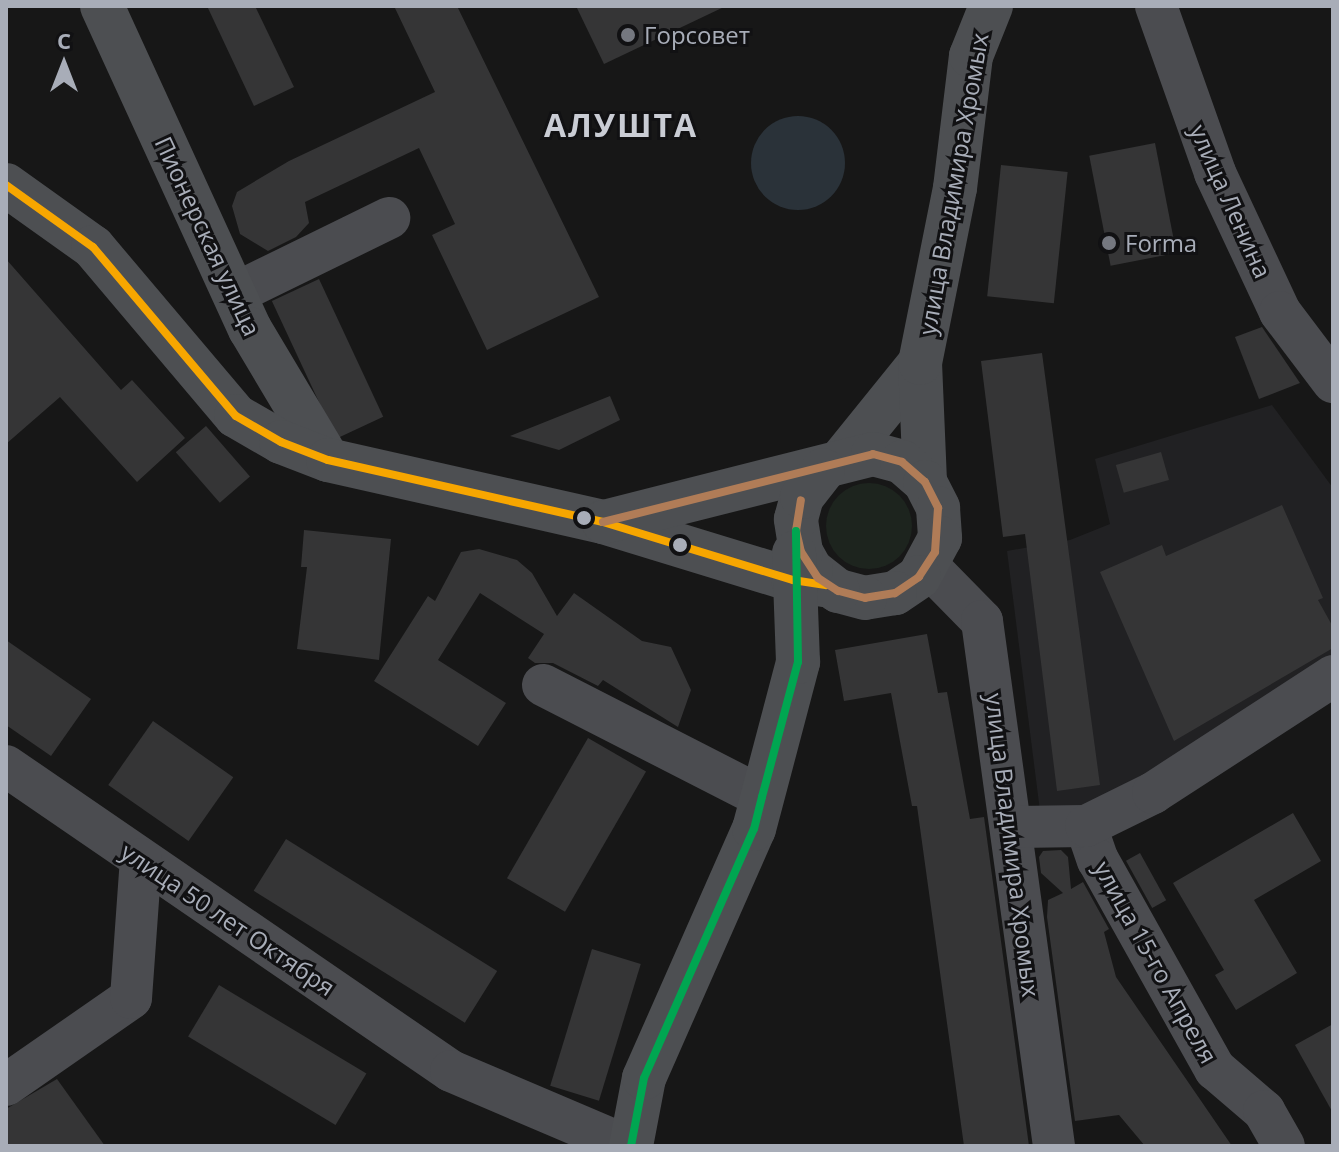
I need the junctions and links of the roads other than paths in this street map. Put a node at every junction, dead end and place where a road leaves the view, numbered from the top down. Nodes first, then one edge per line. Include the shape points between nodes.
1 (102, 6) edge
2 (991, 6) edge
3 (1156, 6) edge
4 (6, 185) edge
5 (389, 218) dead end
6 (234, 294) junction
7 (920, 363) junction
8 (1333, 382) edge
9 (328, 460) junction
10 (833, 464) junction
11 (925, 482) junction
12 (603, 522) junction
13 (928, 566) junction
14 (823, 587) junction
15 (798, 662) junction
16 (1333, 676) edge
17 (543, 685) dead end
18 (6, 766) edge
19 (762, 797) junction
20 (1086, 826) junction
21 (1013, 827) junction
22 (141, 859) junction
23 (6, 1085) edge
24 (629, 1146) edge
25 (1054, 1146) edge
26 (1284, 1146) edge

1 - 6 main road, Пионерская улица
2 - 7 main road, улица Владимира Хромых via 971,56 955,188
3 - 8 street, улица Ленина via 1215,173 1280,312
4 - 9 main road via 93,247 236,416
5 - 6 street
6 - 9 main road, Пионерская улица
7 - 10 main road
7 - 11 main road
9 - 12 main road
10 - 11 main road via 873,454 902,462
10 - 12 main road
10 - 14 main road via 802,497 796,531 805,561
11 - 13 main road via 940,523
12 - 14 main road
13 - 14 main road via 895,593
13 - 21 street, улица Владимира Хромых via 982,621
14 - 15 main road
14 - 15 main road
15 - 19 main road
16 - 20 street via 1153,793
17 - 19 street
18 - 22 street, улица 50 лет Октября
19 - 24 main road via 754,829 644,1078
20 - 21 street
20 - 26 street, улица 15-го Апреля via 1098,860 1215,1069 1264,1111
21 - 25 street, улица Владимира Хромых
22 - 23 street via 131,998
22 - 24 street, улица 50 лет Октября via 451,1071

